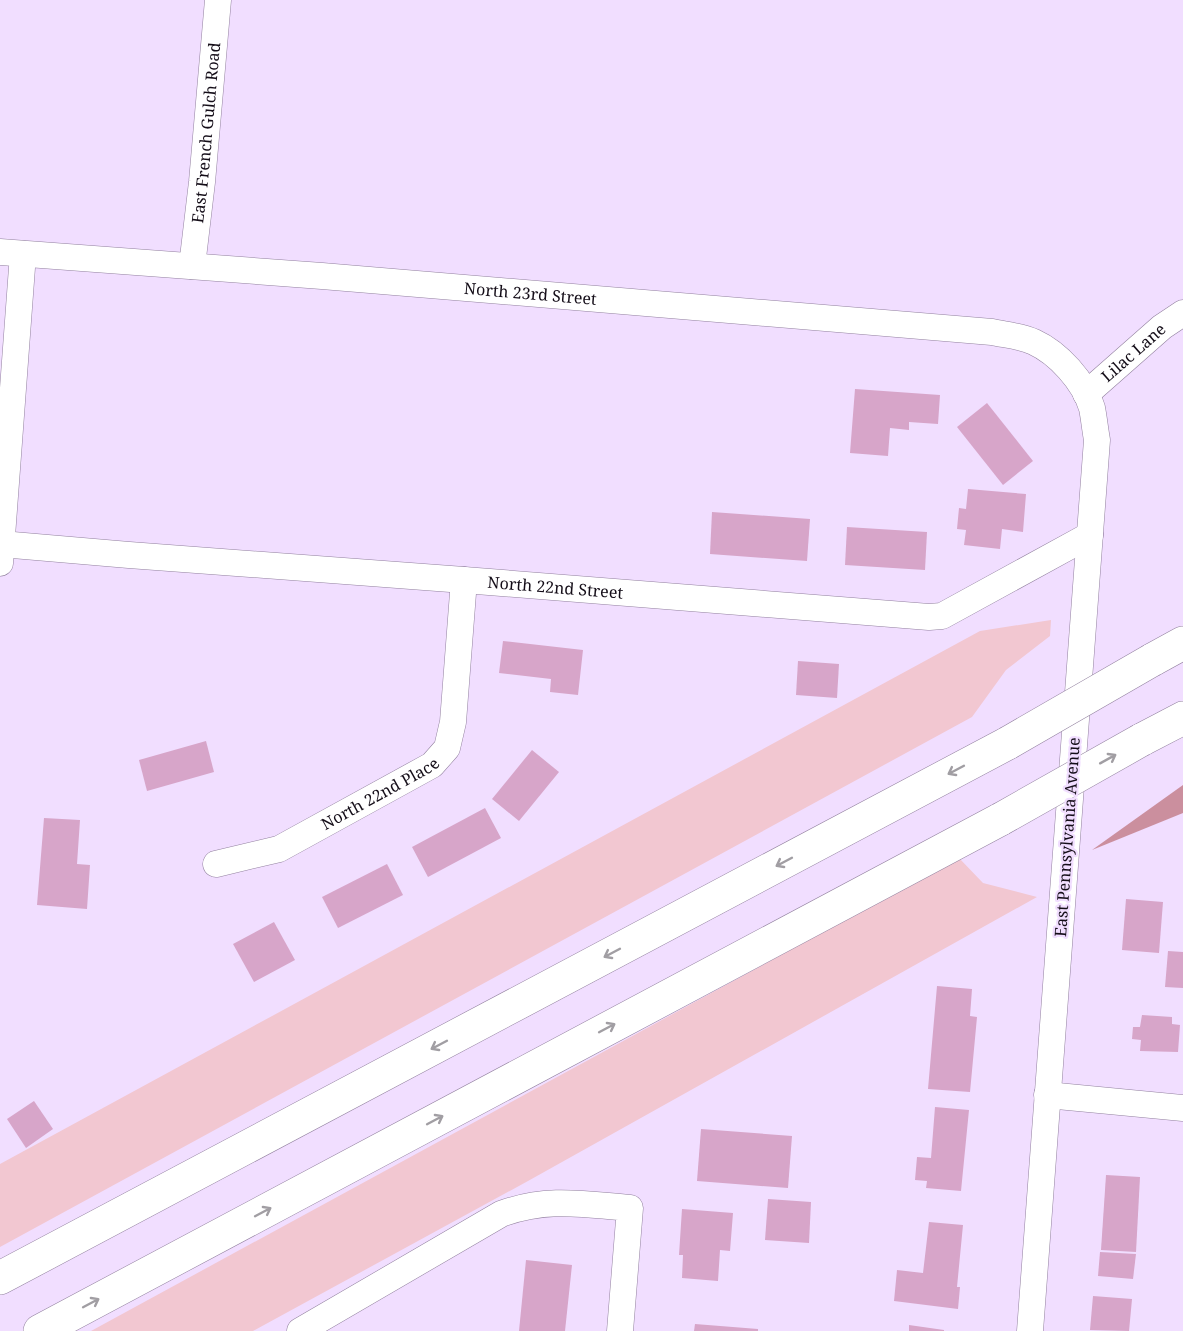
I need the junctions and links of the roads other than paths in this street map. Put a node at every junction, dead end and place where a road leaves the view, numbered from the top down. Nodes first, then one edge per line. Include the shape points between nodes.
1 (218, 0) edge
2 (11, 253) edge
3 (192, 266) junction
4 (1183, 313) edge
5 (1055, 356) joint
6 (1086, 394) junction
7 (2, 503) edge
8 (1090, 535) junction
9 (1, 554) edge
10 (464, 580) junction
11 (1183, 644) edge
12 (1183, 718) edge
13 (216, 864) dead end
14 (1047, 1095) junction
15 (1183, 1108) edge
16 (0, 1278) edge
17 (40, 1331) edge
18 (300, 1331) edge
19 (620, 1331) edge
20 (1030, 1331) edge

1 - 3 street, East French Gulch Road
2 - 3 street, North 23rd Street
2 - 7 street
3 - 5 street, North 23rd Street via 992,332 1023,338
4 - 6 street, Lilac Lane
5 - 6 street, East Pennsylvania Avenue
6 - 8 street, East Pennsylvania Avenue via 1097,440
7 - 9 street
8 - 10 street, North 22nd Street via 942,616
8 - 14 street, East Pennsylvania Avenue
9 - 10 street, North 22nd Street via 140,556
10 - 13 street, North 22nd Place via 453,722 447,748 440,758 279,849
11 -> 16 highway, bridge via 1008,743
17 -> 12 highway, bridge
14 - 15 street
14 - 20 street, East Pennsylvania Avenue
18 - 19 street via 481,1225 535,1203 630,1208

